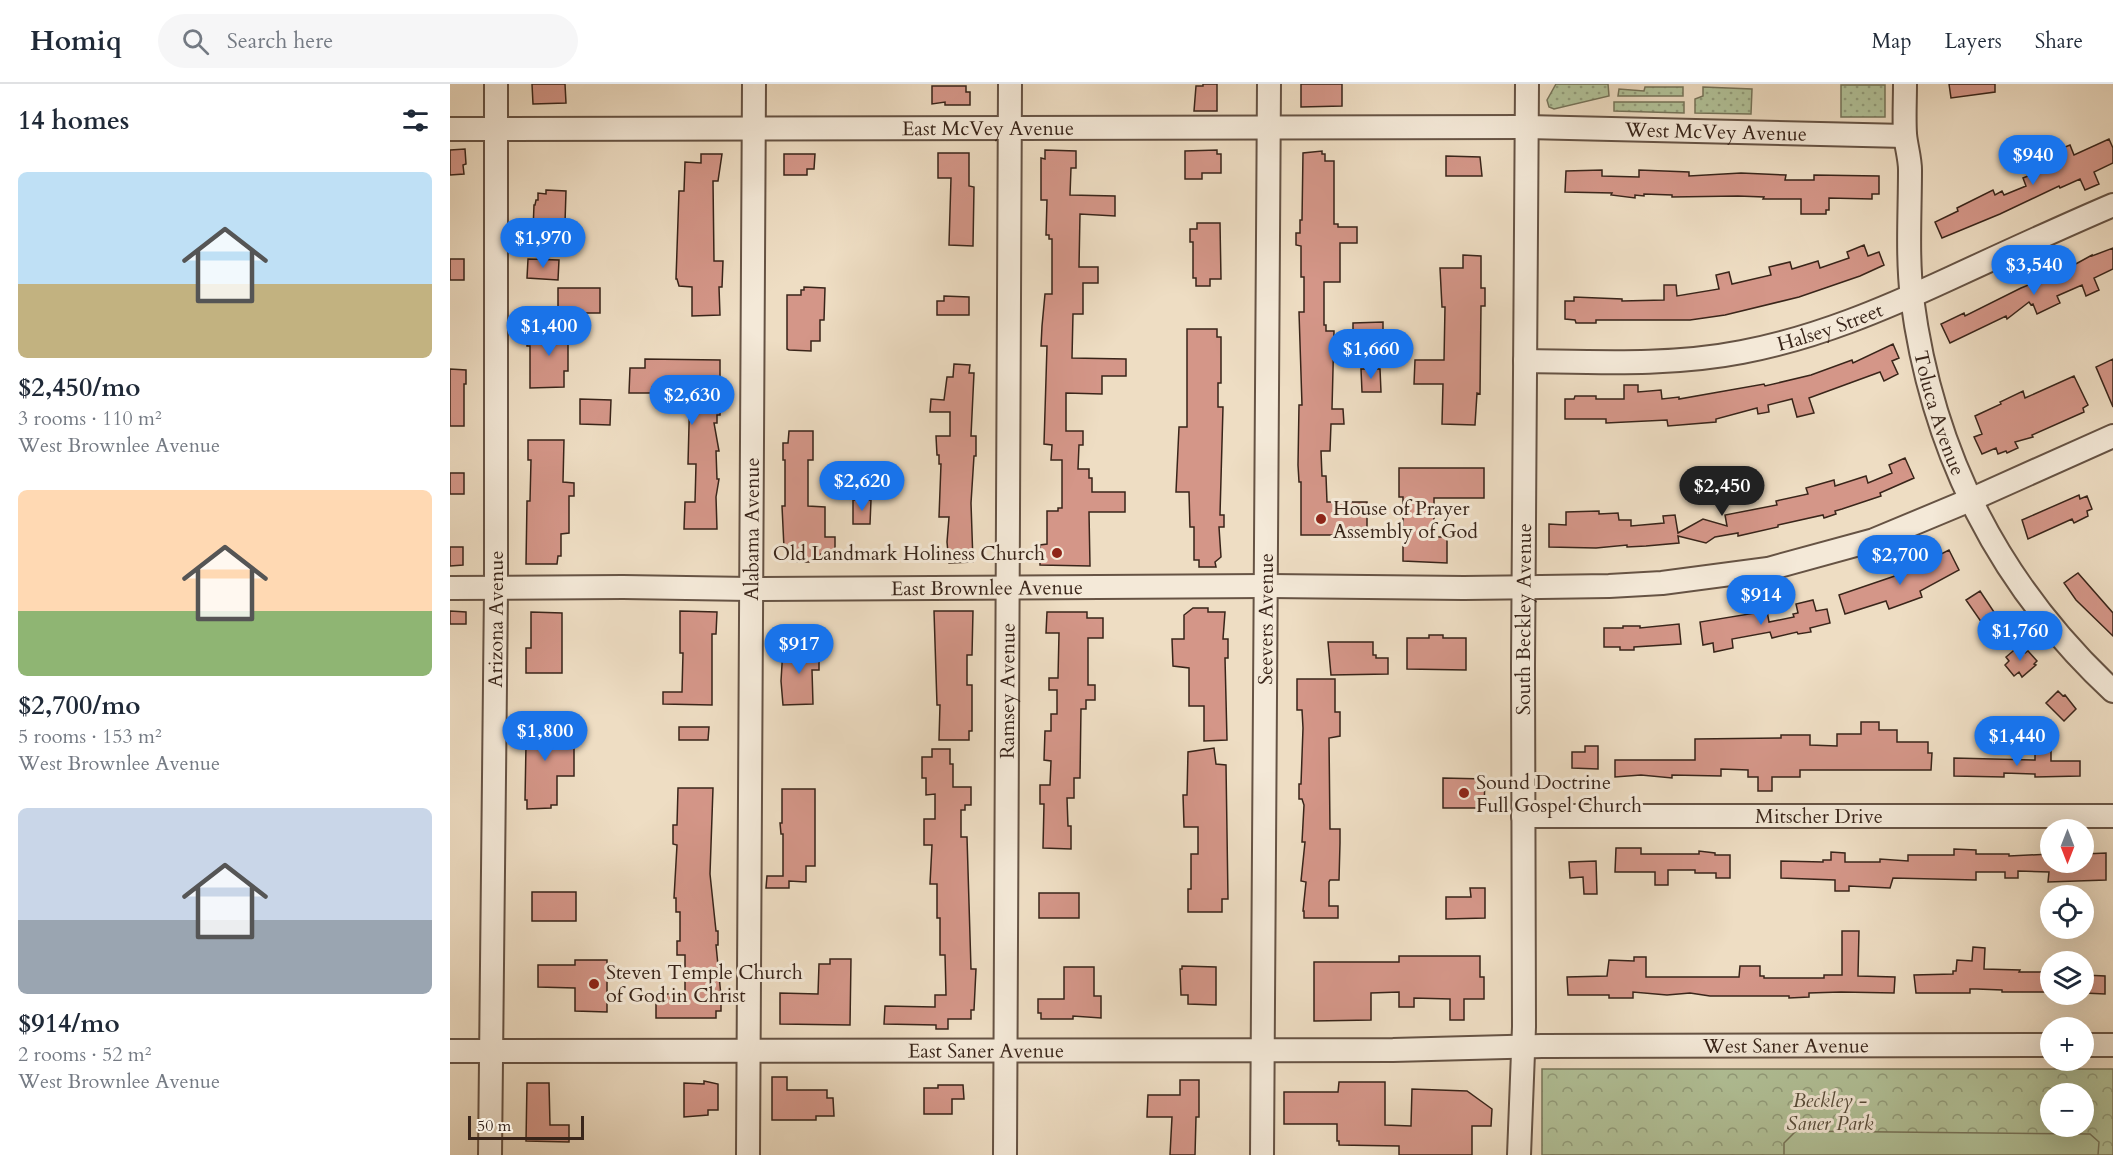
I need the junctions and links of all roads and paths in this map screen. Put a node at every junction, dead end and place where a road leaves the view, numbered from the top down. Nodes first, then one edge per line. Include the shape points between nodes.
1 (496, 84) edge
2 (754, 84) edge
3 (1010, 84) edge
4 (1269, 84) edge
5 (1527, 84) edge
6 (1905, 84) edge
7 (1527, 127) junction
8 (1010, 128) junction
9 (1269, 128) junction
10 (450, 129) edge
11 (495, 129) junction
12 (754, 130) junction
13 (1905, 136) junction
14 (2113, 205) edge
15 (1912, 296) junction
16 (1525, 361) junction
17 (2113, 436) edge
18 (1970, 500) junction
19 (1266, 586) junction
20 (1524, 587) junction
21 (450, 588) edge
22 (496, 588) junction
23 (1008, 589) junction
24 (750, 590) junction
25 (2113, 691) edge
26 (1523, 816) junction
27 (2113, 816) edge
28 (2040, 1045) edge
29 (2094, 1045) edge
30 (2113, 1045) edge
31 (1522, 1047) junction
32 (1263, 1050) junction
33 (450, 1051) edge
34 (490, 1051) junction
35 (1006, 1051) junction
36 (749, 1052) junction
37 (490, 1155) edge
38 (748, 1155) edge
39 (1005, 1155) edge
40 (1262, 1155) edge
41 (1519, 1155) edge

1 - 11 street, Arizona Avenue
2 - 12 street, Alabama Avenue
3 - 8 street, Ramsey Avenue
4 - 9 street, Seevers Avenue
5 - 7 street, South Beckley Avenue
6 - 13 street, Toluca Avenue
7 - 9 street, East McVey Avenue
7 - 13 street, West McVey Avenue
7 - 16 street, South Beckley Avenue
8 - 9 street, East McVey Avenue
8 - 12 street, East McVey Avenue
8 - 23 street, Ramsey Avenue
9 - 19 street, Seevers Avenue
10 - 11 street, East McVey Avenue
11 - 12 street, East McVey Avenue
11 - 22 street, Arizona Avenue
12 - 24 street, Alabama Avenue
13 - 15 street, Toluca Avenue via 1910,168
14 - 15 street, Halsey Street
15 - 16 street, Halsey Street via 1855,320 1740,353 1670,360
15 - 18 street, Toluca Avenue via 1932,398
16 - 20 street, South Beckley Avenue
17 - 18 street, East Brownlee Avenue
18 - 20 street, East Brownlee Avenue via 1874,540 1768,569 1662,583
18 - 25 street, Toluca Avenue via 2030,600
19 - 20 street, East Brownlee Avenue
19 - 23 street, East Brownlee Avenue
19 - 32 street, Seevers Avenue
20 - 26 street, South Beckley Avenue
21 - 22 street, East Brownlee Avenue
22 - 24 street, East Brownlee Avenue
22 - 34 street, Arizona Avenue
23 - 24 street, East Brownlee Avenue
23 - 35 street, Ramsey Avenue
24 - 36 street, Alabama Avenue
26 - 27 street, Mitscher Drive
26 - 31 street, South Beckley Avenue
28 - 31 street, West Saner Avenue
29 - 30 street
31 - 32 street, East Saner Avenue
31 - 41 street, South Beckley Avenue
32 - 35 street, East Saner Avenue
32 - 40 street, Seevers Avenue
33 - 34 street, East Saner Avenue
34 - 36 street, East Saner Avenue
34 - 37 street, Arizona Avenue
35 - 36 street, East Saner Avenue
35 - 39 street, Ramsey Avenue
36 - 38 street, Alabama Avenue

